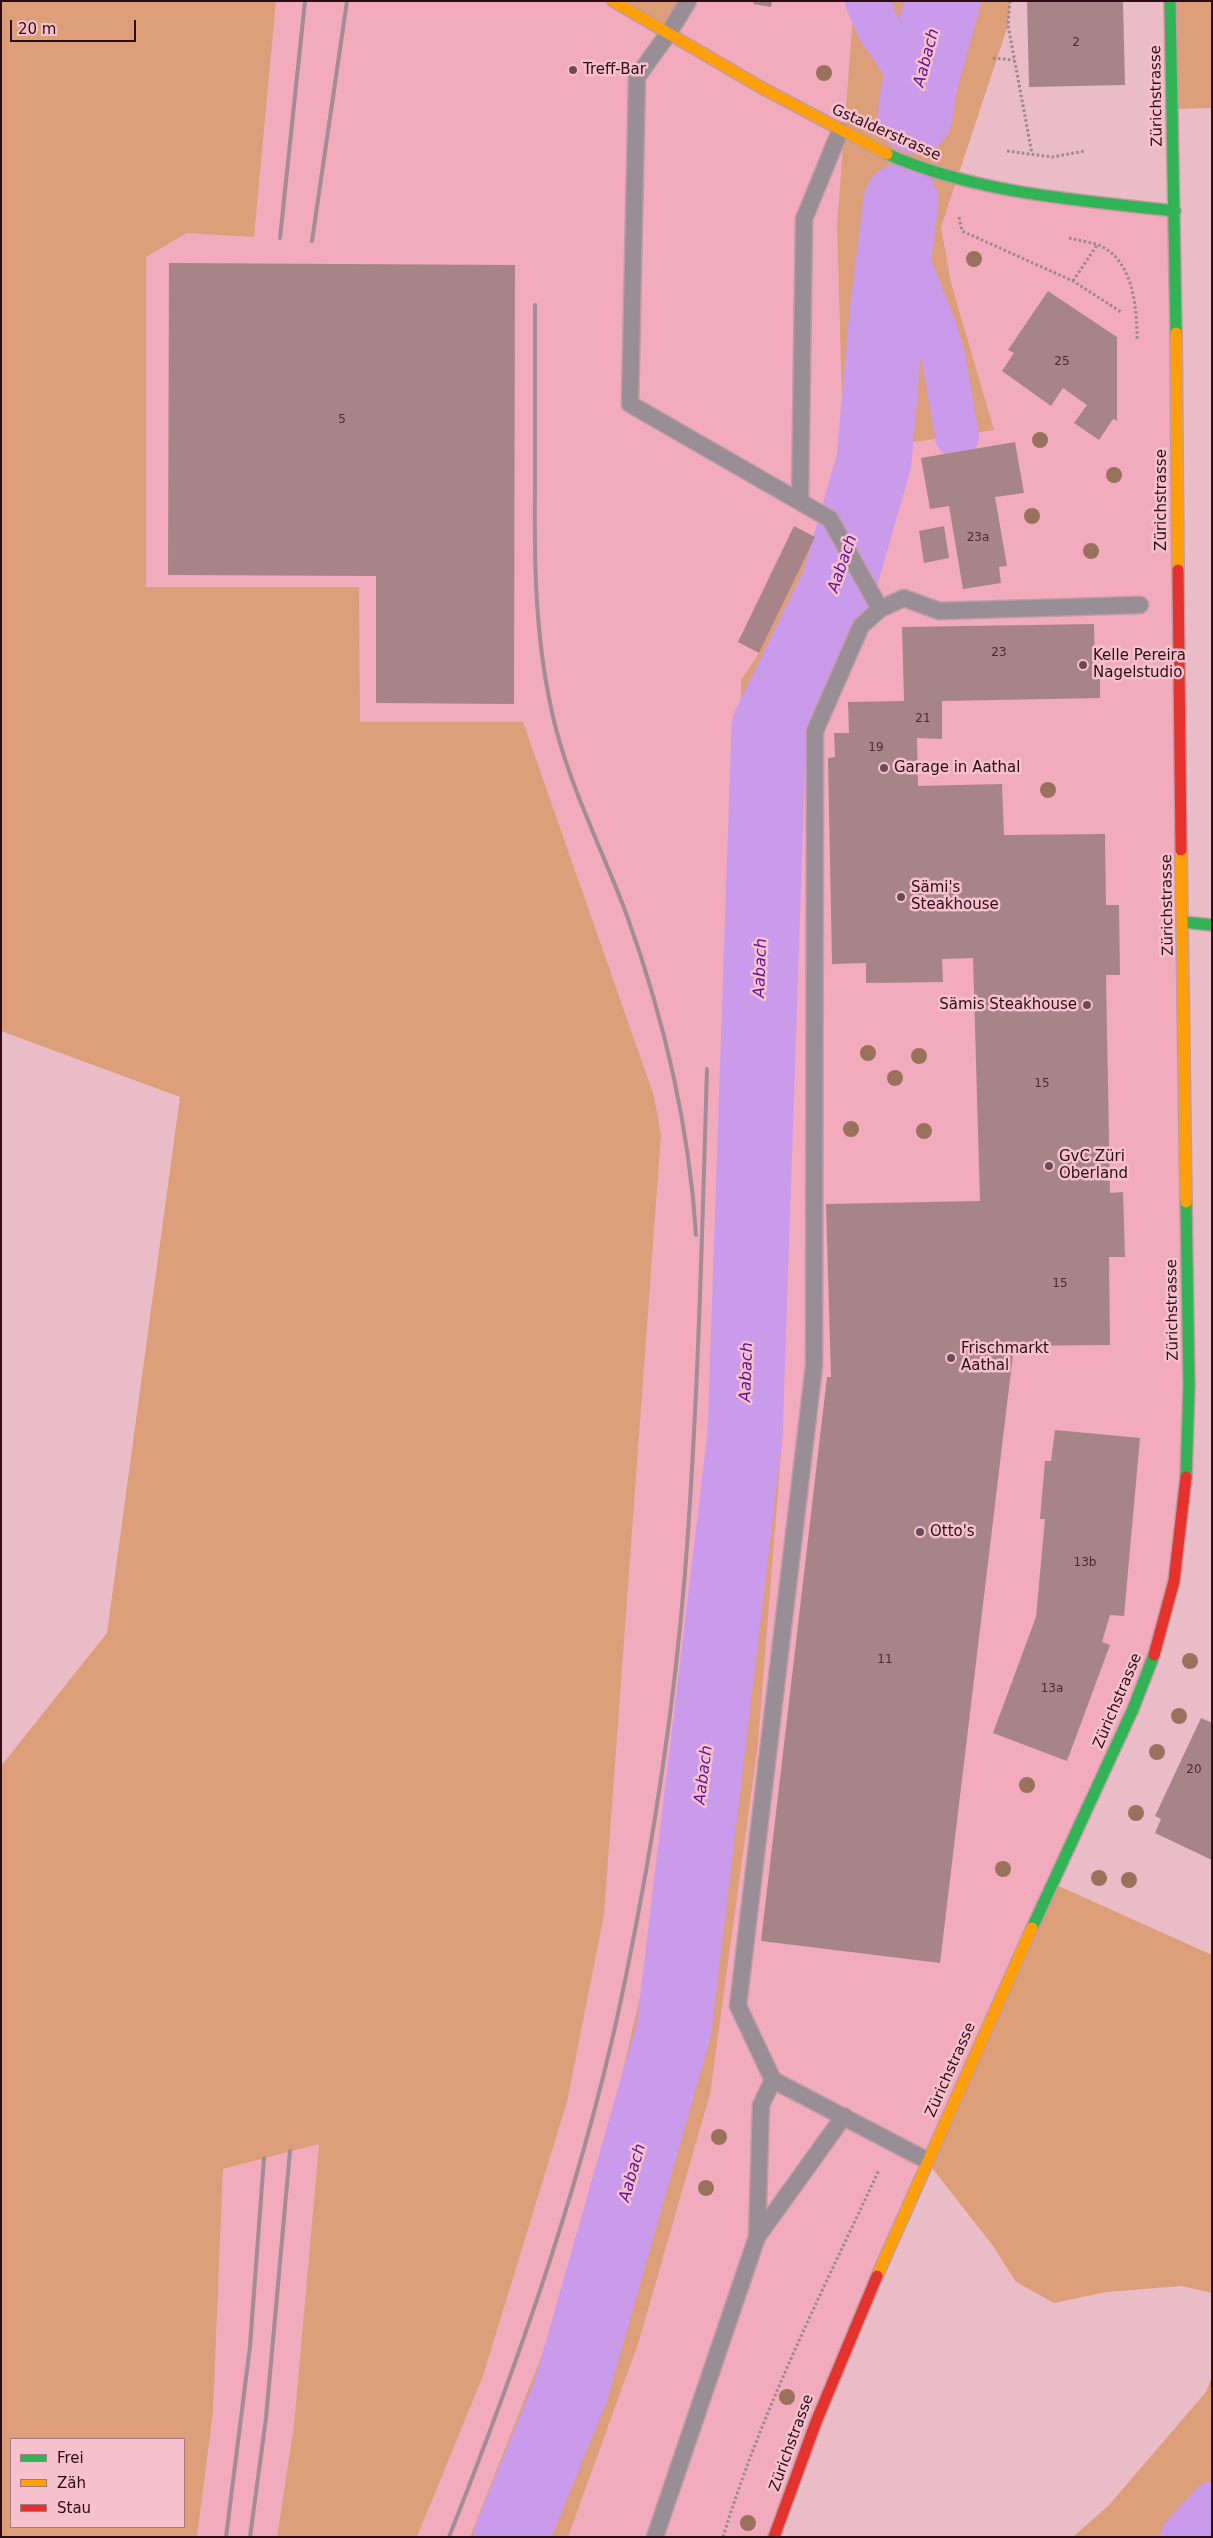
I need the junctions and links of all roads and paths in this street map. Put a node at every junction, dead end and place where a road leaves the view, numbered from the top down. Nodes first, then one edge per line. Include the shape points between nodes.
1 (613, 1) edge
2 (688, 1) edge
3 (1010, 1) edge
4 (1170, 1) edge
5 (668, 34) junction
6 (993, 58) dead end
7 (1014, 60) junction
8 (840, 131) junction
9 (998, 150) dead end
10 (1085, 151) dead end
11 (1032, 154) junction
12 (1175, 211) junction
13 (959, 214) dead end
14 (1060, 237) dead end
15 (1098, 245) junction
16 (1073, 281) junction
17 (1121, 312) dead end
18 (1137, 347) dead end
19 (800, 502) junction
20 (1140, 605) dead end
21 (880, 608) junction
22 (1183, 922) junction
23 (1212, 925) edge
24 (773, 2080) junction
25 (844, 2116) junction
26 (892, 2141) junction
27 (926, 2160) junction
28 (757, 2237) junction
29 (655, 2537) edge
30 (723, 2537) edge
31 (774, 2537) edge

1 - 5 main road, Gstalderstrasse
2 - 5 lane
3 - 7 path via 1008,25
4 - 12 main road, Zürichstrasse
5 - 8 main road, Gstalderstrasse
5 - 19 lane via 637,77 630,404
6 - 7 path
7 - 11 path
8 - 12 main road, Gstalderstrasse via 908,162 956,179 1032,194
8 - 19 lane via 804,219
9 - 11 path
10 - 11 path via 1052,157
12 - 22 main road, Zürichstrasse
13 - 16 path via 962,231
14 - 15 path
15 - 16 path
15 - 18 path via 1127,274 1137,307
16 - 17 path
19 - 21 lane via 830,519
20 - 21 lane via 939,611 904,598
21 - 24 lane via 861,626 815,731 814,1366 738,2006
22 - 23 main road
22 - 27 main road, Zürichstrasse via 1189,1426 1183,1502 1168,1608 1133,1709
24 - 25 lane
24 - 28 lane via 762,2105
25 - 26 lane
25 - 28 lane
26 - 27 lane
26 - 30 path via 773,2400 736,2493
27 - 31 main road, Zürichstrasse via 839,2362
28 - 29 lane

